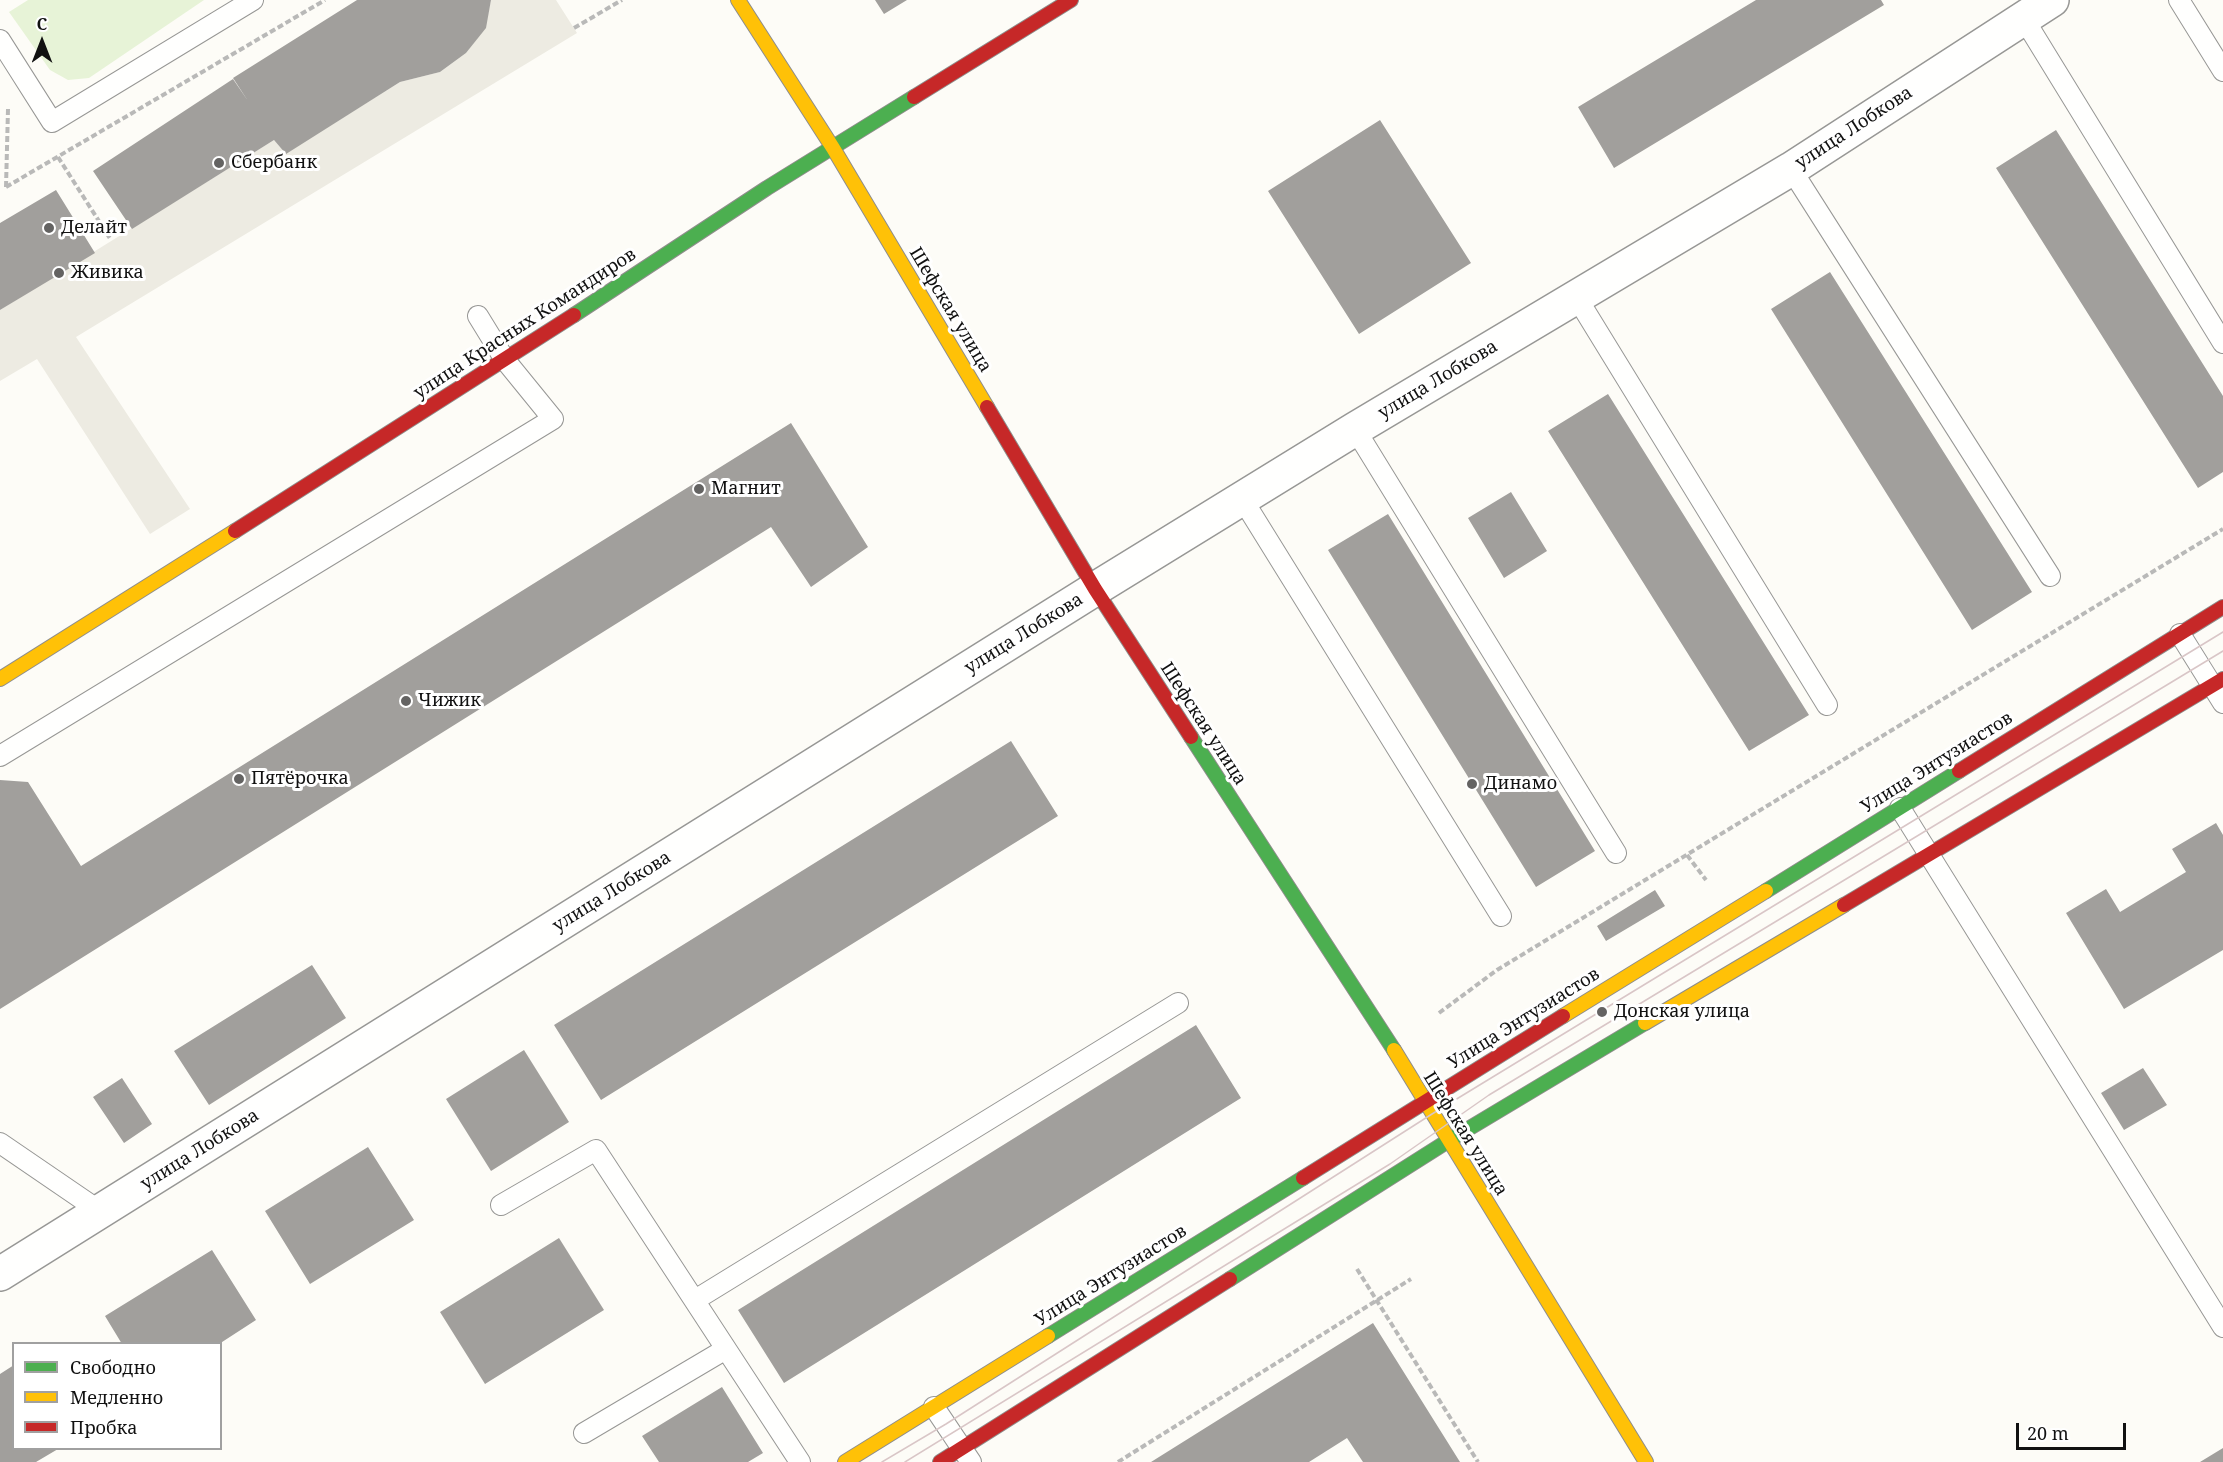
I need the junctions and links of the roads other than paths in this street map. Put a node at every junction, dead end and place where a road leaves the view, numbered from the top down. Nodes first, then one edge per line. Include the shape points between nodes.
1 (253, 0) edge
2 (738, 0) edge
3 (1071, 0) edge
4 (2052, 0) edge
5 (2179, 0) edge
6 (2024, 19) junction
7 (0, 40) edge
8 (2223, 71) edge
9 (833, 148) junction
10 (1791, 169) junction
11 (1577, 298) junction
12 (478, 316) dead end
13 (2223, 343) edge
14 (505, 360) junction
15 (1355, 429) junction
16 (1243, 500) junction
17 (2050, 576) dead end
18 (1095, 589) junction
19 (2223, 607) edge
20 (2180, 634) junction
21 (0, 679) edge
22 (2218, 682) edge
23 (2223, 703) edge
24 (1827, 705) dead end
25 (0, 756) edge
26 (1900, 808) junction
27 (1616, 853) dead end
28 (1928, 855) junction
29 (1501, 916) dead end
30 (1178, 1003) dead end
31 (1425, 1102) junction
32 (1448, 1141) junction
33 (0, 1143) edge
34 (501, 1205) dead end
35 (101, 1212) junction
36 (0, 1274) edge
37 (695, 1300) junction
38 (2223, 1327) edge
39 (726, 1349) junction
40 (934, 1407) junction
41 (584, 1433) dead end
42 (967, 1455) edge
43 (801, 1462) edge
44 (844, 1462) edge
45 (940, 1462) edge
46 (1646, 1462) edge

1 - 7 lane via 52,122
2 - 9 street, Шефская улица
3 - 9 street, улица Красных Командиров
4 - 6 street, улица Лобкова
5 - 8 lane
6 - 10 street, улица Лобкова
6 - 13 lane
9 - 14 street, улица Красных Командиров
9 - 18 street, Шефская улица
10 - 11 street, улица Лобкова
10 - 17 lane
11 - 15 street, улица Лобкова
11 - 24 lane
12 - 14 lane
14 - 21 street, улица Красных Командиров
14 - 25 lane via 553,420
15 - 16 street, улица Лобкова
15 - 27 lane
16 - 18 street, улица Лобкова
16 - 29 lane
18 - 31 street, Шефская улица
18 - 35 street, улица Лобкова
19 - 20 street, Улица Энтузиастов
20 - 22 lane
20 - 26 street, Улица Энтузиастов
22 - 23 lane
22 - 28 street
26 - 28 lane
26 - 31 street, Улица Энтузиастов
28 - 32 street
28 - 38 lane
30 - 37 lane
31 - 32 street, Шефская улица
31 - 40 street, Улица Энтузиастов
32 - 42 street
32 - 46 street, Шефская улица
33 - 35 lane
34 - 37 lane via 596,1150
35 - 36 street, улица Лобкова
37 - 39 lane
39 - 41 lane
39 - 43 lane
40 - 42 lane
40 - 44 street, Улица Энтузиастов
42 - 45 street

